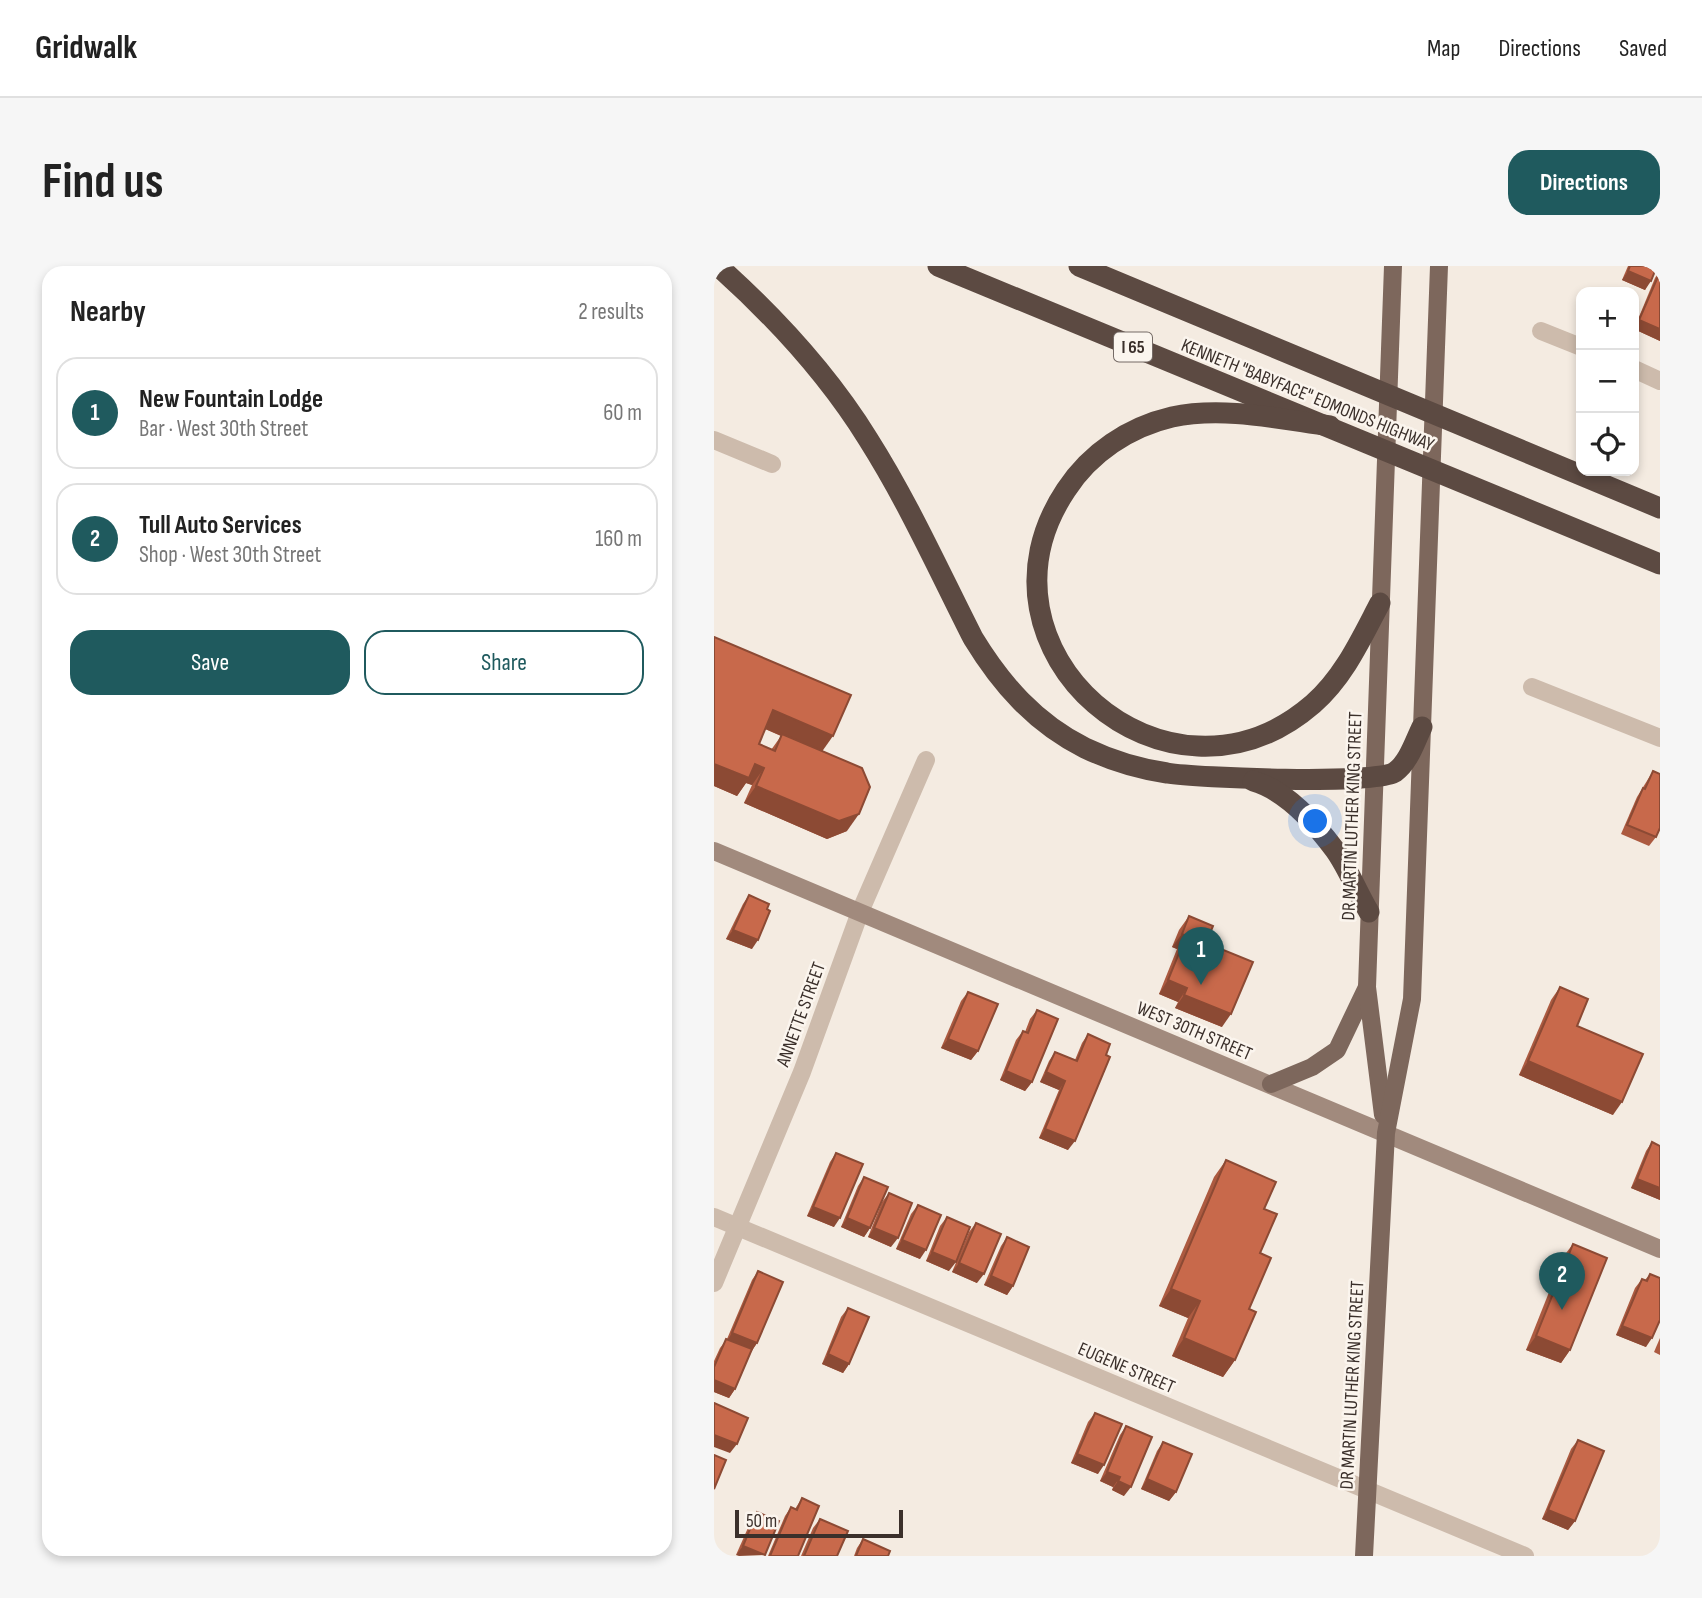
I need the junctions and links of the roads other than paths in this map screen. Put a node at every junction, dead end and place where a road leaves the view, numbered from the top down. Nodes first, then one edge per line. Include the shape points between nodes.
1 (718, 266) edge
2 (938, 266) edge
3 (1079, 266) edge
4 (1393, 266) edge
5 (1439, 266) edge
6 (1541, 331) dead end
7 (1576, 345) edge
8 (1639, 371) edge
9 (1660, 381) edge
10 (1330, 426) junction
11 (714, 440) edge
12 (772, 464) dead end
13 (1660, 508) edge
14 (1660, 564) edge
15 (1380, 603) junction
16 (1532, 687) dead end
17 (1422, 727) junction
18 (1660, 738) edge
19 (926, 760) dead end
20 (1373, 777) junction
21 (1247, 779) junction
22 (714, 851) edge
23 (860, 912) junction
24 (1369, 912) junction
25 (1367, 987) junction
26 (1270, 1084) junction
27 (1386, 1133) junction
28 (714, 1217) edge
29 (737, 1227) junction
30 (1660, 1249) edge
31 (714, 1283) edge
32 (1366, 1489) junction
33 (1364, 1556) edge
34 (1525, 1556) edge

1 - 21 highway via 790,336 850,412 888,473 973,638 1024,705 1066,737 1115,760 1168,774
2 - 10 highway, KENNETH "BABYFACE" EDMONDS HIGHWAY / I 65
3 - 13 highway, KENNETH "BABYFACE" EDMONDS HIGHWAY
4 - 15 main road, DR MARTIN LUTHER KING STREET
5 - 17 main road, DR MARTIN LUTHER KING STREET
6 - 7 street
8 - 9 street
10 - 14 highway, KENNETH "BABYFACE" EDMONDS HIGHWAY / I 65
10 - 15 highway via 1206,413 1172,417 1137,429 1101,451 1072,480 1044,537 1038,578 1045,629 1068,676 1104,713 1150,737 1201,747 1254,738 1311,706 1352,658
11 - 12 street
15 - 20 main road, DR MARTIN LUTHER KING STREET
16 - 18 street
17 - 20 highway via 1403,764 1394,772
17 - 27 main road, DR MARTIN LUTHER KING STREET via 1412,999
19 - 23 street, ANNETTE STREET
20 - 21 highway
20 - 24 main road, DR MARTIN LUTHER KING STREET
21 - 24 highway via 1281,795 1311,823 1336,851
22 - 23 main road, WEST 30TH STREET
23 - 26 main road, WEST 30TH STREET
23 - 29 street, ANNETTE STREET via 802,1072
24 - 25 main road, DR MARTIN LUTHER KING STREET
25 - 26 main road via 1337,1050 1312,1067
25 - 27 main road, DR MARTIN LUTHER KING STREET
26 - 27 main road, WEST 30TH STREET
27 - 30 main road, WEST 30TH STREET
27 - 32 main road, DR MARTIN LUTHER KING STREET
28 - 29 street, EUGENE STREET
29 - 31 street, ANNETTE STREET
29 - 32 street, EUGENE STREET
32 - 33 main road, DR MARTIN LUTHER KING STREET
32 - 34 street, EUGENE STREET

